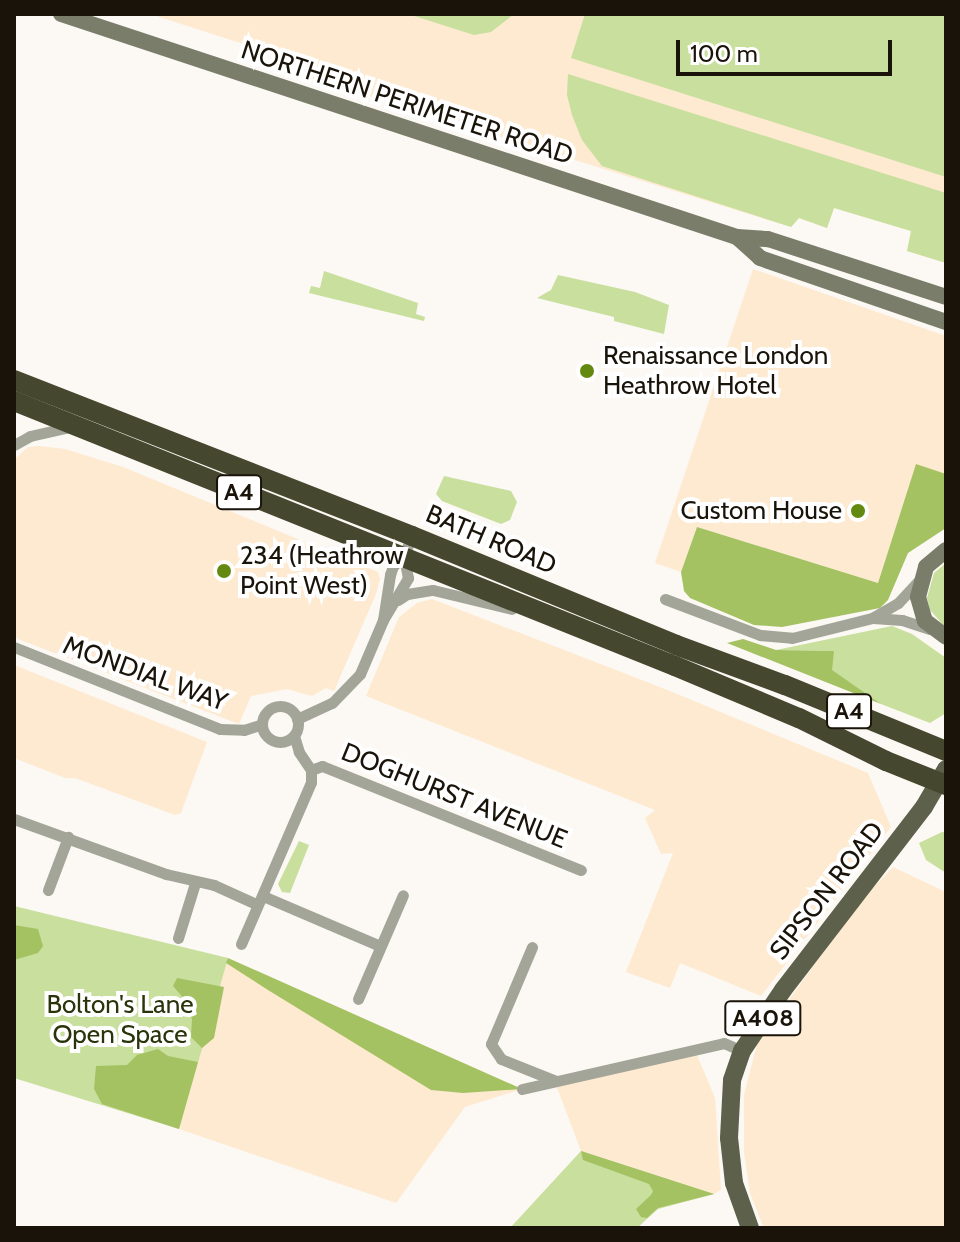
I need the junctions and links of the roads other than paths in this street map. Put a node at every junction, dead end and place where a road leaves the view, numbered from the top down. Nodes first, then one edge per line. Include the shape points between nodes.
1 (61, 14) edge
2 (737, 237) junction
3 (946, 297) edge
4 (946, 322) edge
5 (14, 380) edge
6 (14, 401) edge
7 (75, 426) junction
8 (14, 445) edge
9 (412, 536) junction
10 (946, 550) edge
11 (403, 557) junction
12 (920, 579) junction
13 (665, 599) dead end
14 (397, 601) junction
15 (545, 615) junction
16 (872, 618) junction
17 (383, 620) junction
18 (939, 633) edge
19 (14, 647) edge
20 (297, 719) junction
21 (262, 724) junction
22 (294, 736) junction
23 (946, 751) edge
24 (311, 770) junction
25 (945, 783) edge
26 (14, 819) edge
27 (68, 837) junction
28 (581, 870) dead end
29 (195, 883) junction
30 (48, 890) dead end
31 (403, 895) dead end
32 (260, 900) junction
33 (178, 938) dead end
34 (241, 944) dead end
35 (380, 946) junction
36 (532, 947) dead end
37 (358, 999) dead end
38 (742, 1051) junction
39 (556, 1081) junction
40 (522, 1089) dead end
41 (750, 1228) edge

1 - 2 street, NORTHERN PERIMETER ROAD
2 - 3 street, NORTHERN PERIMETER ROAD via 768,239
2 - 4 street, NORTHERN PERIMETER ROAD via 760,258
5 - 9 highway, BATH ROAD / A4
6 - 7 highway, BATH ROAD / A4
7 - 8 street
7 - 11 highway, BATH ROAD / A4
9 - 11 street
9 - 23 highway, BATH ROAD / A4
10 - 12 street via 931,560
11 - 14 street via 408,578
11 - 15 highway, BATH ROAD / A4
11 - 17 street via 390,575
12 - 16 street via 898,603
12 - 18 street via 918,606
13 - 16 street via 780,639
14 - 15 street, BATH ROAD via 433,590
14 - 17 street
15 - 25 highway, BATH ROAD / A4
16 - 18 street via 902,620
17 - 20 street via 360,674 332,703
19 - 21 street, MONDIAL WAY via 217,728 244,730
20 - 21 street via 279,706 268,711
20 - 22 street
21 - 22 street via 274,741
22 - 24 street
24 - 28 street, DOGHURST AVENUE via 322,766
24 - 32 street via 311,782
25 - 38 main road, SIPSON ROAD / A408 via 783,990
26 - 27 street
27 - 29 street
27 - 30 street
29 - 32 street
29 - 33 street
31 - 35 street
32 - 34 street
32 - 35 street
35 - 37 street
36 - 39 street via 491,1044 501,1059
38 - 39 street via 724,1043
38 - 41 main road, SIPSON ROAD / A408 via 732,1080 729,1138 734,1183
39 - 40 street

